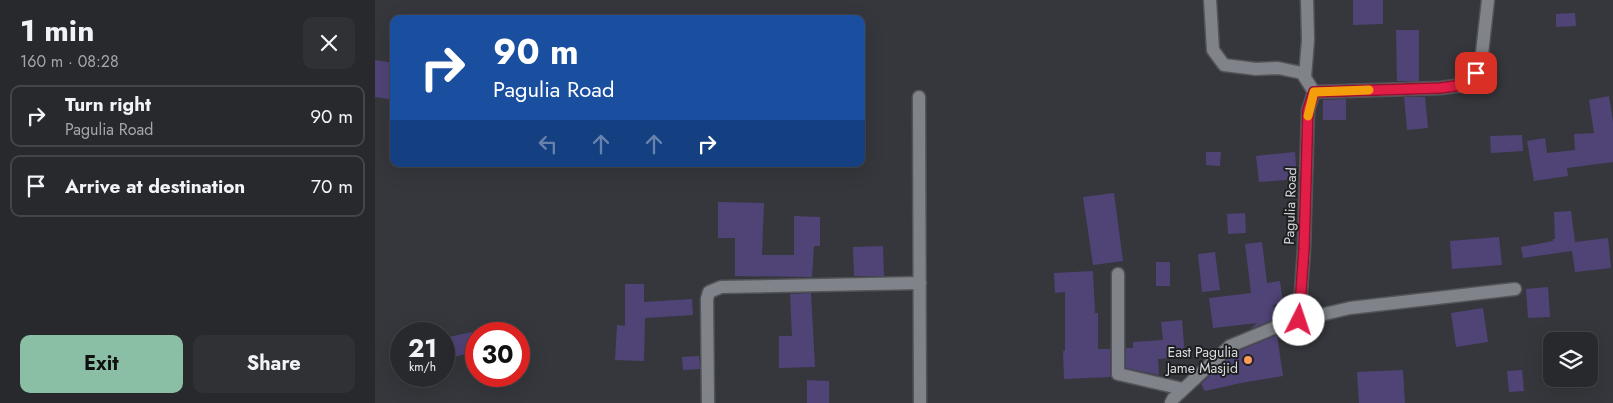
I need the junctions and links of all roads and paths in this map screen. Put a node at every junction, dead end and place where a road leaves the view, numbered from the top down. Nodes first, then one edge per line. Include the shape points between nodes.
1 (1209, 0) edge
2 (1307, 0) edge
3 (1488, 0) edge
4 (1305, 77) junction
5 (1314, 92) junction
6 (919, 97) dead end
7 (1118, 274) dead end
8 (920, 284) junction
9 (1515, 288) dead end
10 (1299, 320) junction
11 (1183, 389) junction
12 (708, 403) edge
13 (920, 403) edge
14 (1171, 403) edge

1 - 4 street via 1213,50 1225,65 1278,68 1302,72
2 - 4 street
3 - 5 street via 1481,62 1470,84
4 - 5 street
5 - 10 street, Pagulia Road via 1308,110
6 - 8 street
7 - 11 street via 1118,374
8 - 12 street via 721,288 709,292
8 - 13 street
9 - 10 street via 1350,308
10 - 11 street via 1230,346
11 - 14 street

